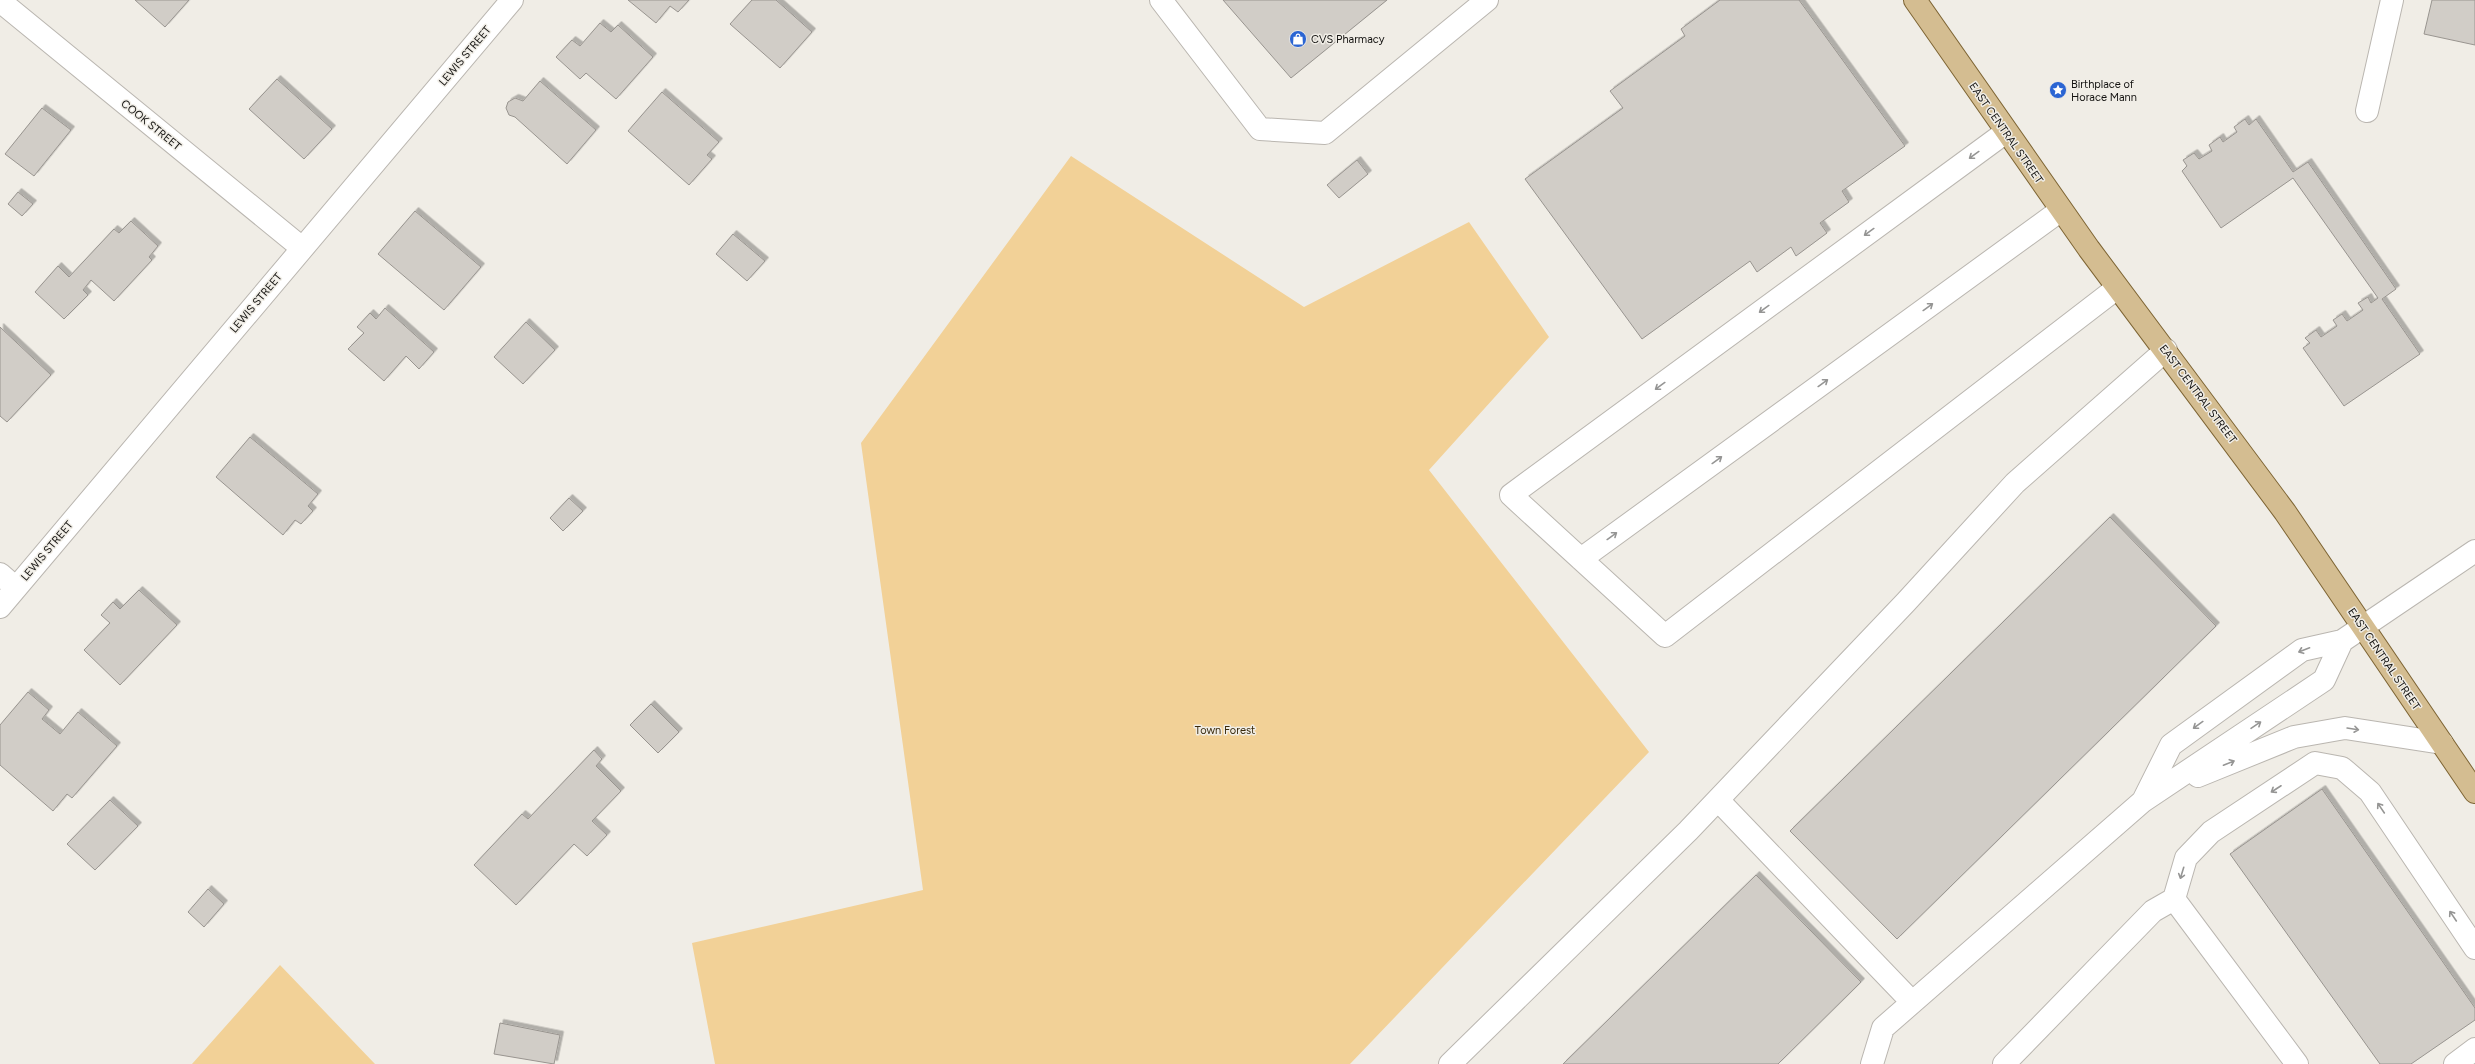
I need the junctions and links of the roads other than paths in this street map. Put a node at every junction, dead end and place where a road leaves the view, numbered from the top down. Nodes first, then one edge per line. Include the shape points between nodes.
1 (512, 0) edge
2 (1161, 0) edge
3 (1488, 0) edge
4 (1915, 0) edge
5 (2392, 0) edge
6 (0, 1) edge
7 (2367, 111) dead end
8 (2006, 132) junction
9 (2061, 210) junction
10 (302, 248) junction
11 (2117, 288) junction
12 (2166, 350) junction
13 (2475, 550) edge
14 (1581, 559) junction
15 (0, 574) edge
16 (16, 588) junction
17 (0, 607) edge
18 (2363, 628) junction
19 (2342, 642) junction
20 (2442, 743) junction
21 (2475, 792) edge
22 (1718, 800) junction
23 (2142, 801) junction
24 (2174, 899) junction
25 (2475, 948) edge
26 (1912, 1002) junction
27 (2475, 1049) edge
28 (1450, 1064) edge
29 (1872, 1064) edge
30 (2004, 1064) edge
31 (2297, 1064) edge
32 (2455, 1064) edge

1 - 10 street, LEWIS STREET
2 - 3 street via 1260,129 1325,133
4 - 8 main road, EAST CENTRAL STREET
5 - 7 street
6 - 10 street, COOK STREET
8 - 9 main road, EAST CENTRAL STREET
8 -> 14 street via 1511,495
9 - 11 main road, EAST CENTRAL STREET
14 -> 9 street
10 - 16 street, LEWIS STREET
11 - 12 main road, EAST CENTRAL STREET
11 - 14 street via 1665,636
12 - 18 main road, EAST CENTRAL STREET via 2285,512
12 - 22 street via 2015,483
13 - 18 street
15 - 16 street
16 - 17 street, LEWIS STREET
18 - 19 street
18 - 20 main road, EAST CENTRAL STREET
23 -> 19 street via 2324,680
19 -> 23 street via 2302,650 2171,745
20 - 21 main road, EAST CENTRAL STREET
23 -> 20 street via 2294,737 2345,728
22 - 26 street
22 - 28 street
23 - 26 street
25 -> 24 street via 2370,792 2342,768 2315,763 2211,832 2186,858
24 - 30 street via 2153,911
24 - 31 street
26 - 29 street via 1883,1028
27 - 32 street

